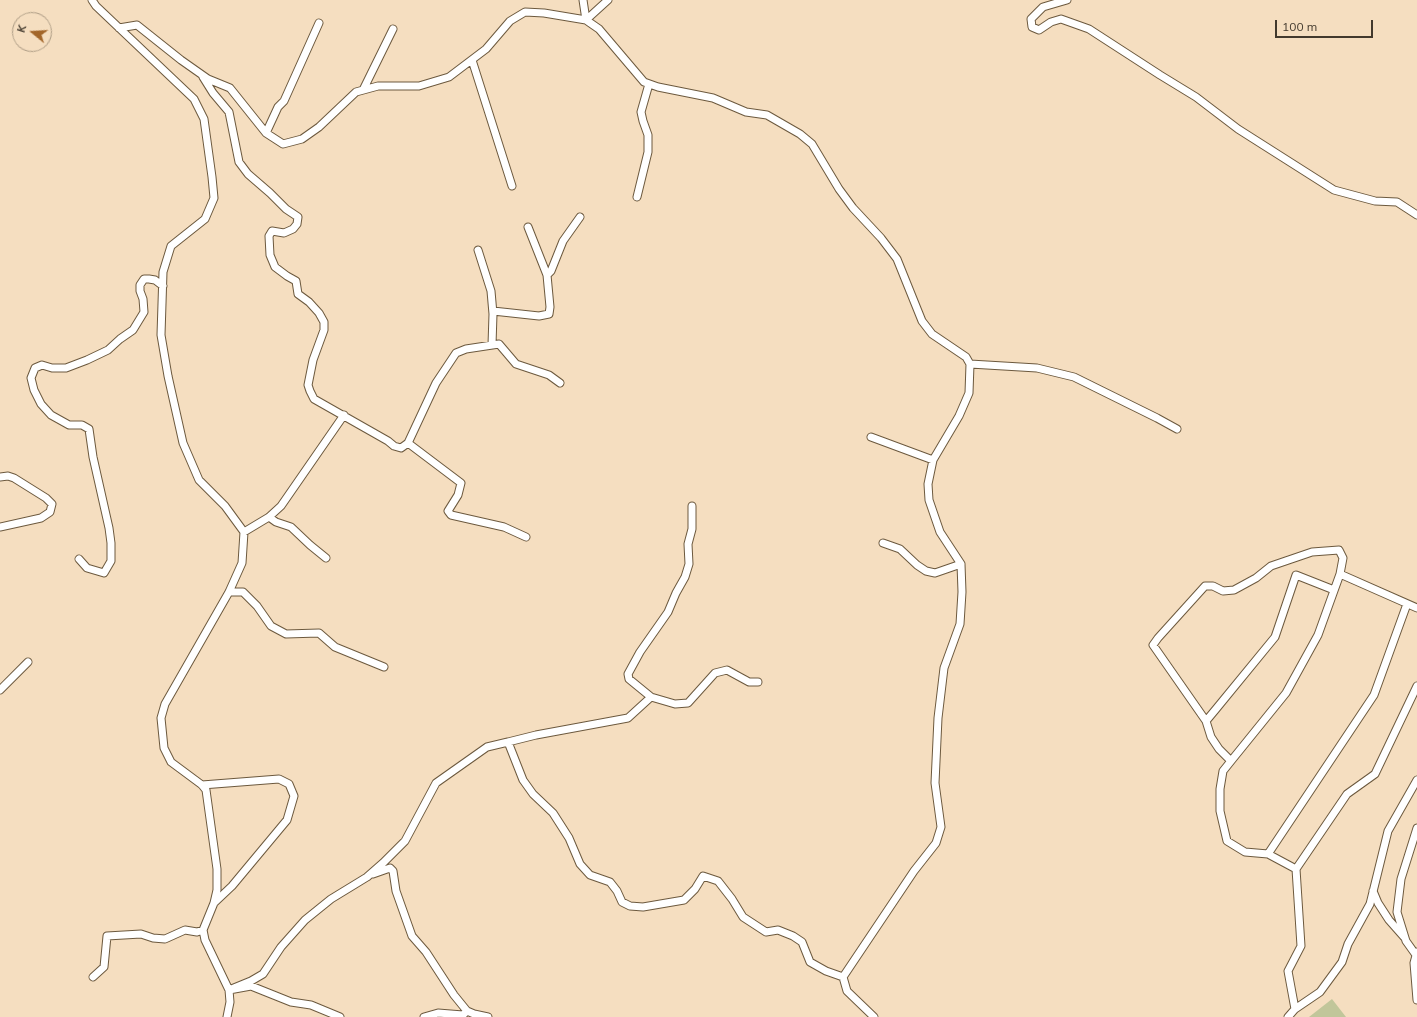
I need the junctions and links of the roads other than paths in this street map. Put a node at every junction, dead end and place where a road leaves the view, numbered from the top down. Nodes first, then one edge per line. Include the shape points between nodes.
1 (92, 0) edge
2 (583, 0) edge
3 (608, 0) edge
4 (1068, 0) edge
5 (586, 20) junction
6 (319, 23) dead end
7 (118, 28) junction
8 (392, 29) dead end
9 (472, 60) junction
10 (202, 75) junction
11 (649, 84) junction
12 (362, 90) junction
13 (266, 133) junction
14 (512, 186) dead end
15 (637, 197) dead end
16 (1417, 215) edge
17 (580, 217) dead end
18 (528, 227) dead end
19 (478, 250) dead end
20 (547, 275) junction
21 (163, 286) junction
22 (493, 311) junction
23 (492, 345) junction
24 (970, 364) junction
25 (560, 382) dead end
26 (344, 416) junction
27 (1177, 430) dead end
28 (871, 437) dead end
29 (408, 443) junction
30 (933, 460) junction
31 (0, 477) edge
32 (692, 506) dead end
33 (269, 517) junction
34 (0, 527) edge
35 (244, 532) junction
36 (526, 537) dead end
37 (883, 543) dead end
38 (79, 558) dead end
39 (326, 558) dead end
40 (961, 564) junction
41 (1340, 574) junction
42 (1334, 590) junction
43 (230, 592) junction
44 (1406, 604) junction
45 (1417, 608) edge
46 (28, 662) dead end
47 (384, 667) dead end
48 (758, 682) dead end
49 (1417, 686) edge
50 (0, 690) edge
51 (650, 697) junction
52 (1206, 722) junction
53 (508, 742) junction
54 (1231, 761) junction
55 (1417, 780) edge
56 (202, 784) junction
57 (1417, 828) edge
58 (1268, 854) junction
59 (1296, 870) junction
60 (367, 876) junction
61 (1373, 891) junction
62 (214, 903) junction
63 (203, 930) junction
64 (1406, 941) junction
65 (1417, 953) edge
66 (93, 978) dead end
67 (843, 978) junction
68 (230, 990) junction
69 (1417, 1000) edge
70 (1295, 1009) junction
71 (467, 1011) junction
72 (227, 1017) edge
73 (340, 1017) edge
74 (424, 1017) edge
75 (488, 1017) edge
76 (874, 1017) edge
77 (1288, 1017) edge

1 - 7 street
2 - 5 street
3 - 5 street
4 - 16 street via 1043,7 1031,19 1032,27 1039,30 1061,19 1089,29 1334,190 1375,201 1397,202
5 - 9 street via 525,12 510,21 486,49
5 - 11 street via 599,30 644,82
6 - 13 street via 284,101 278,107
7 - 10 street via 137,25
7 - 21 street via 194,99 204,119 214,198 205,219 171,246 163,272
8 - 12 street
9 - 12 street via 449,77 419,86 378,86
9 - 14 street
10 - 13 street via 230,88
10 - 26 street via 229,112 239,162 248,174 298,217 293,229 284,233 272,231 269,236 270,254 275,267 296,281 298,294 309,302 324,322 308,385 314,399
11 - 15 street via 641,112 648,135 648,152
11 - 24 street via 713,98 746,112 767,115 812,144 853,208 897,259 922,321 932,334 966,357
12 - 13 street via 356,92 319,127 302,139 283,144
17 - 20 street via 563,241
18 - 20 street
19 - 22 street via 492,291
20 - 22 street via 549,314 539,316
21 - 35 street via 161,335 183,443 199,480 225,506
21 - 38 street via 155,280 144,279 140,285 144,312 133,330 108,350 66,368 42,365 35,368 31,378 41,404 51,415 69,425 82,425 89,429 112,543 110,561 104,573 87,568
22 - 23 street
23 - 25 street via 499,344 516,364 549,375
23 - 29 street via 456,352 436,383
24 - 27 street via 1037,368 1074,377
24 - 30 street via 970,393
26 - 29 street via 394,446 401,448
26 - 33 street via 281,506
28 - 30 street
29 - 36 street via 461,483 458,495 448,511 451,515 504,527
30 - 40 street via 928,484 929,500 940,532
31 - 34 street via 14,478 52,504 50,512 42,518
32 - 51 street via 692,529 688,544 689,564 685,576 668,612 628,674
33 - 35 street
33 - 39 street via 291,527
35 - 43 street via 242,563
37 - 40 street via 900,549 926,571 936,573
40 - 67 street via 960,624 944,668 938,718 936,783 941,826 936,843 914,871
41 - 42 street
41 - 44 street
41 - 52 street via 1343,558 1339,550 1312,552 1271,566 1234,590 1223,591 1213,586 1205,586 1153,645
42 - 52 street via 1296,575 1275,637
42 - 54 street via 1318,635 1286,693
43 - 47 street via 243,592 271,626 286,634 319,632 336,647
43 - 56 street via 165,704 162,718 164,748 171,762
44 - 45 street
44 - 58 street via 1374,695
46 - 50 street
48 - 51 street via 749,682 727,670 715,673 688,702 675,704
49 - 59 street via 1374,774 1347,794
51 - 53 street via 628,718
52 - 54 street via 1218,749
53 - 60 street via 487,747 436,783 405,841
53 - 67 street via 523,780 533,794 553,813 569,838 580,864 590,875 610,882 622,902 630,906 643,907 684,900 704,876 718,881 743,917 766,932 778,930 793,936 802,942 810,962
54 - 58 street via 1223,772 1220,789 1220,811 1227,841 1246,852
55 - 61 street via 1388,831
56 - 62 street via 206,790 210,812 217,868
56 - 62 street via 279,779 288,784 294,796 287,820 232,886
57 - 64 street via 1401,879 1397,912
58 - 59 street
59 - 70 street via 1302,946 1288,971
60 - 68 street via 305,920 281,947 263,974
60 - 71 street via 390,868 393,871 396,891 412,936
61 - 64 street via 1389,920
61 - 70 street via 1370,904 1348,944 1342,962 1320,992
62 - 63 street
63 - 66 street via 186,930 165,939 142,934 107,936 104,967
63 - 68 street via 205,940
64 - 65 street
65 - 69 street via 1414,964
67 - 76 street via 848,991
68 - 72 street
68 - 73 street via 251,986
70 - 77 street
71 - 74 street via 463,1015 438,1013
71 - 75 street

